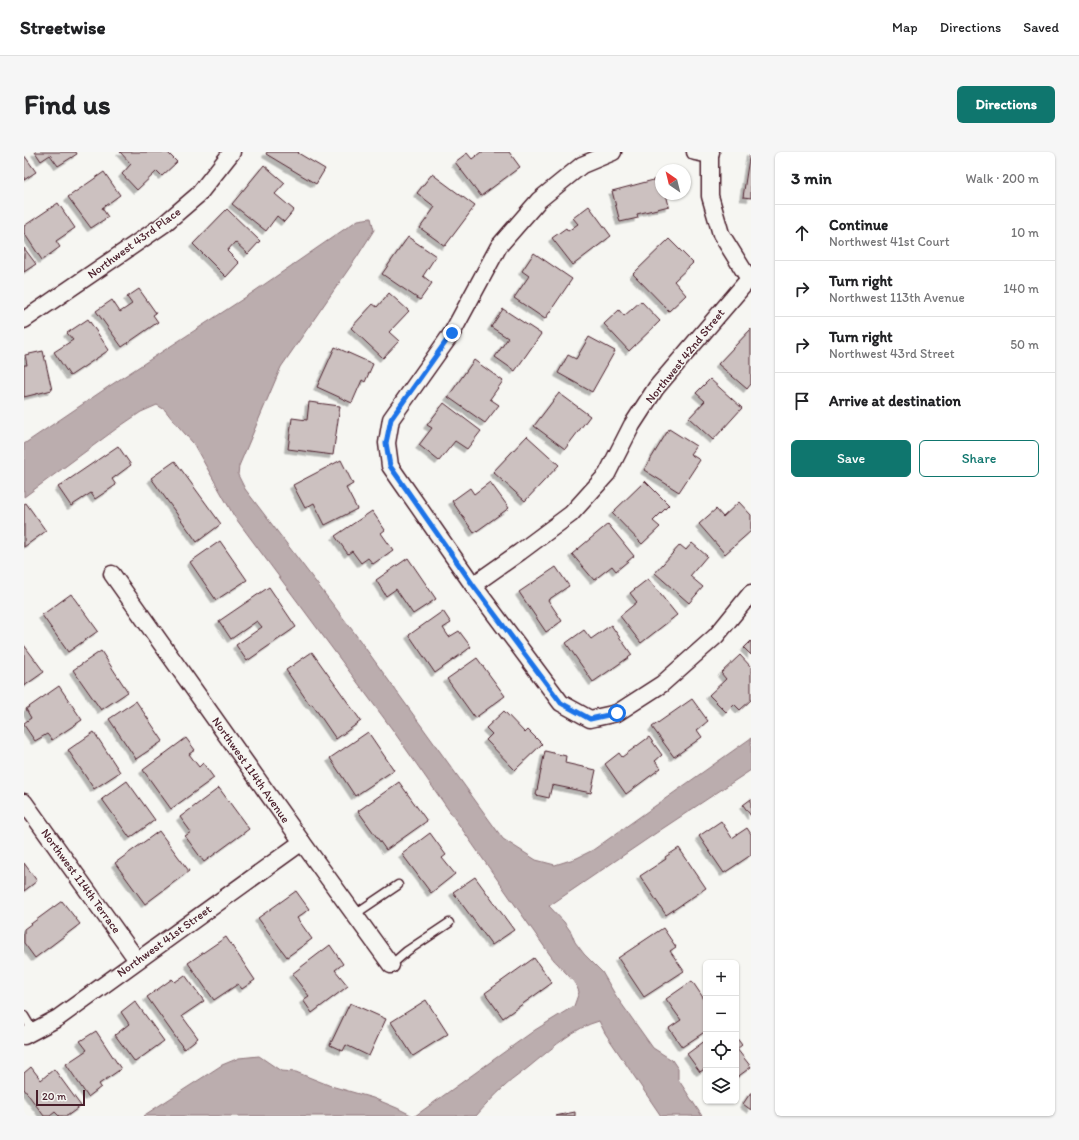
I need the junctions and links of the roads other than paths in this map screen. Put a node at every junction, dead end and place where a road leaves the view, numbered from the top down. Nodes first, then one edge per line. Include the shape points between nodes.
1 (232, 152) edge
2 (613, 152) edge
3 (705, 153) edge
4 (750, 279) edge
5 (24, 320) edge
6 (112, 574) dead end
7 (473, 585) junction
8 (751, 593) edge
9 (24, 802) edge
10 (302, 842) junction
11 (398, 885) dead end
12 (355, 914) junction
13 (449, 923) dead end
14 (137, 960) junction
15 (391, 965) joint
16 (24, 1016) edge
17 (29, 1034) edge

1 - 5 street, Northwest 43rd Place via 198,195 162,225
2 - 7 street via 582,165 539,200 499,246 452,333 391,419 386,443 390,466
3 - 4 street via 710,196 721,234
4 - 7 street, Northwest 42nd Street via 656,388 632,425 607,474 571,514
6 - 10 street, Northwest 114th Avenue
7 - 8 street via 561,703 590,719 617,713 662,684 716,636
9 - 14 street, Northwest 114th Terrace
10 - 12 street, Northwest 114th Avenue
10 - 14 street, Northwest 41st Street
11 - 12 lane
12 - 15 street, Northwest 114th Avenue
13 - 15 lane
14 - 17 street, Northwest 41st Street via 58,1018
16 - 17 lane

